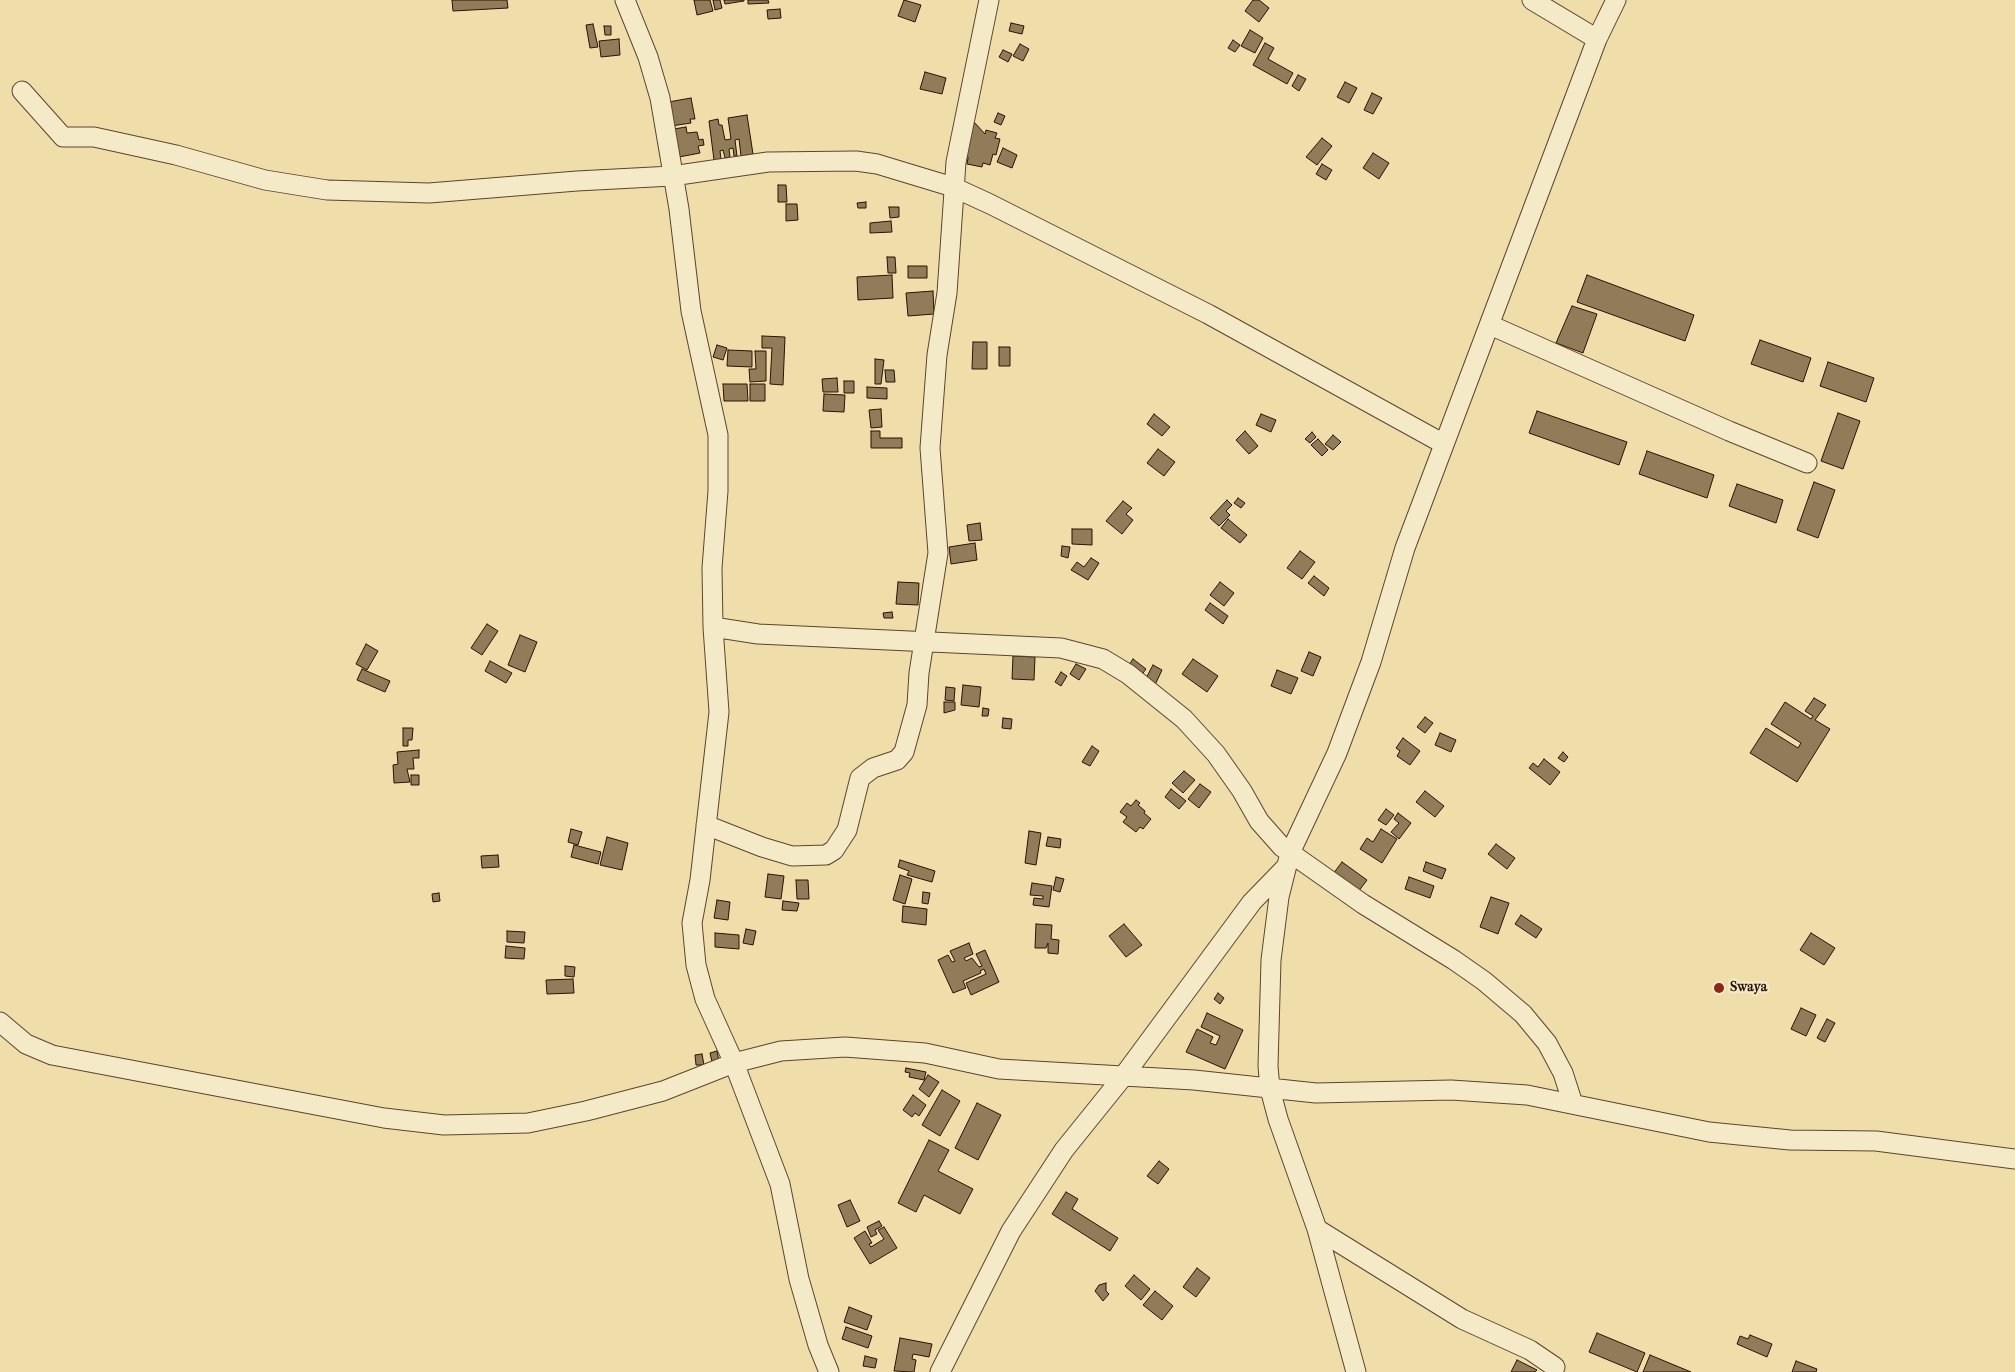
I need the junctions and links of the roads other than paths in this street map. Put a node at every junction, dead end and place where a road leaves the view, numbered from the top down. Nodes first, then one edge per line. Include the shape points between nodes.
1 (625, 0) edge
2 (989, 0) edge
3 (1532, 0) edge
4 (1616, 0) edge
5 (1597, 39) junction
6 (22, 91) dead end
7 (672, 176) junction
8 (953, 187) junction
9 (1490, 325) junction
10 (1444, 444) junction
11 (1807, 463) dead end
12 (713, 627) junction
13 (925, 642) junction
14 (706, 825) junction
15 (1288, 860) junction
16 (0, 1022) edge
17 (734, 1063) junction
18 (1122, 1078) junction
19 (1270, 1089) junction
20 (1572, 1104) junction
21 (2015, 1158) edge
22 (1317, 1229) junction
23 (1556, 1367) dead end
24 (829, 1372) edge
25 (940, 1372) edge
26 (1356, 1372) edge

1 - 7 street via 645,48 660,98
2 - 8 street via 961,131
3 - 5 street
4 - 5 street
5 - 9 street
6 - 7 street via 62,138 94,137 176,155 265,180 327,190 429,193
7 - 8 street via 768,162 856,160
7 - 12 street via 680,209 691,311 718,435 718,491 712,568
8 - 10 street via 1208,314
8 - 13 street via 947,293 937,355 930,439 938,553
9 - 10 street
9 - 11 street
10 - 15 street via 1405,548 1372,662 1344,735
12 - 13 street via 758,634
12 - 14 street via 719,712
13 - 14 street via 917,705 904,752 897,760 872,768 860,778 847,830 834,850 826,855 792,856
13 - 15 street via 1061,648 1103,659 1128,674 1184,719 1216,754
14 - 17 street via 692,923 696,965 705,999
15 - 18 street via 1252,902
15 - 19 street via 1279,897 1271,960
15 - 20 street via 1454,960 1523,1014 1547,1044 1563,1073
16 - 17 street via 26,1044 52,1055 384,1118 444,1125 528,1123 586,1111 662,1091
17 - 18 street via 781,1051 884,1048 1000,1068
17 - 24 street via 780,1184 799,1279
18 - 19 street via 1194,1080
18 - 25 street via 1064,1150 1011,1231
19 - 20 street via 1316,1093 1450,1090 1527,1095
19 - 22 street
20 - 21 street via 1709,1132 1790,1140 1886,1142
22 - 23 street via 1462,1319 1530,1350
22 - 26 street

